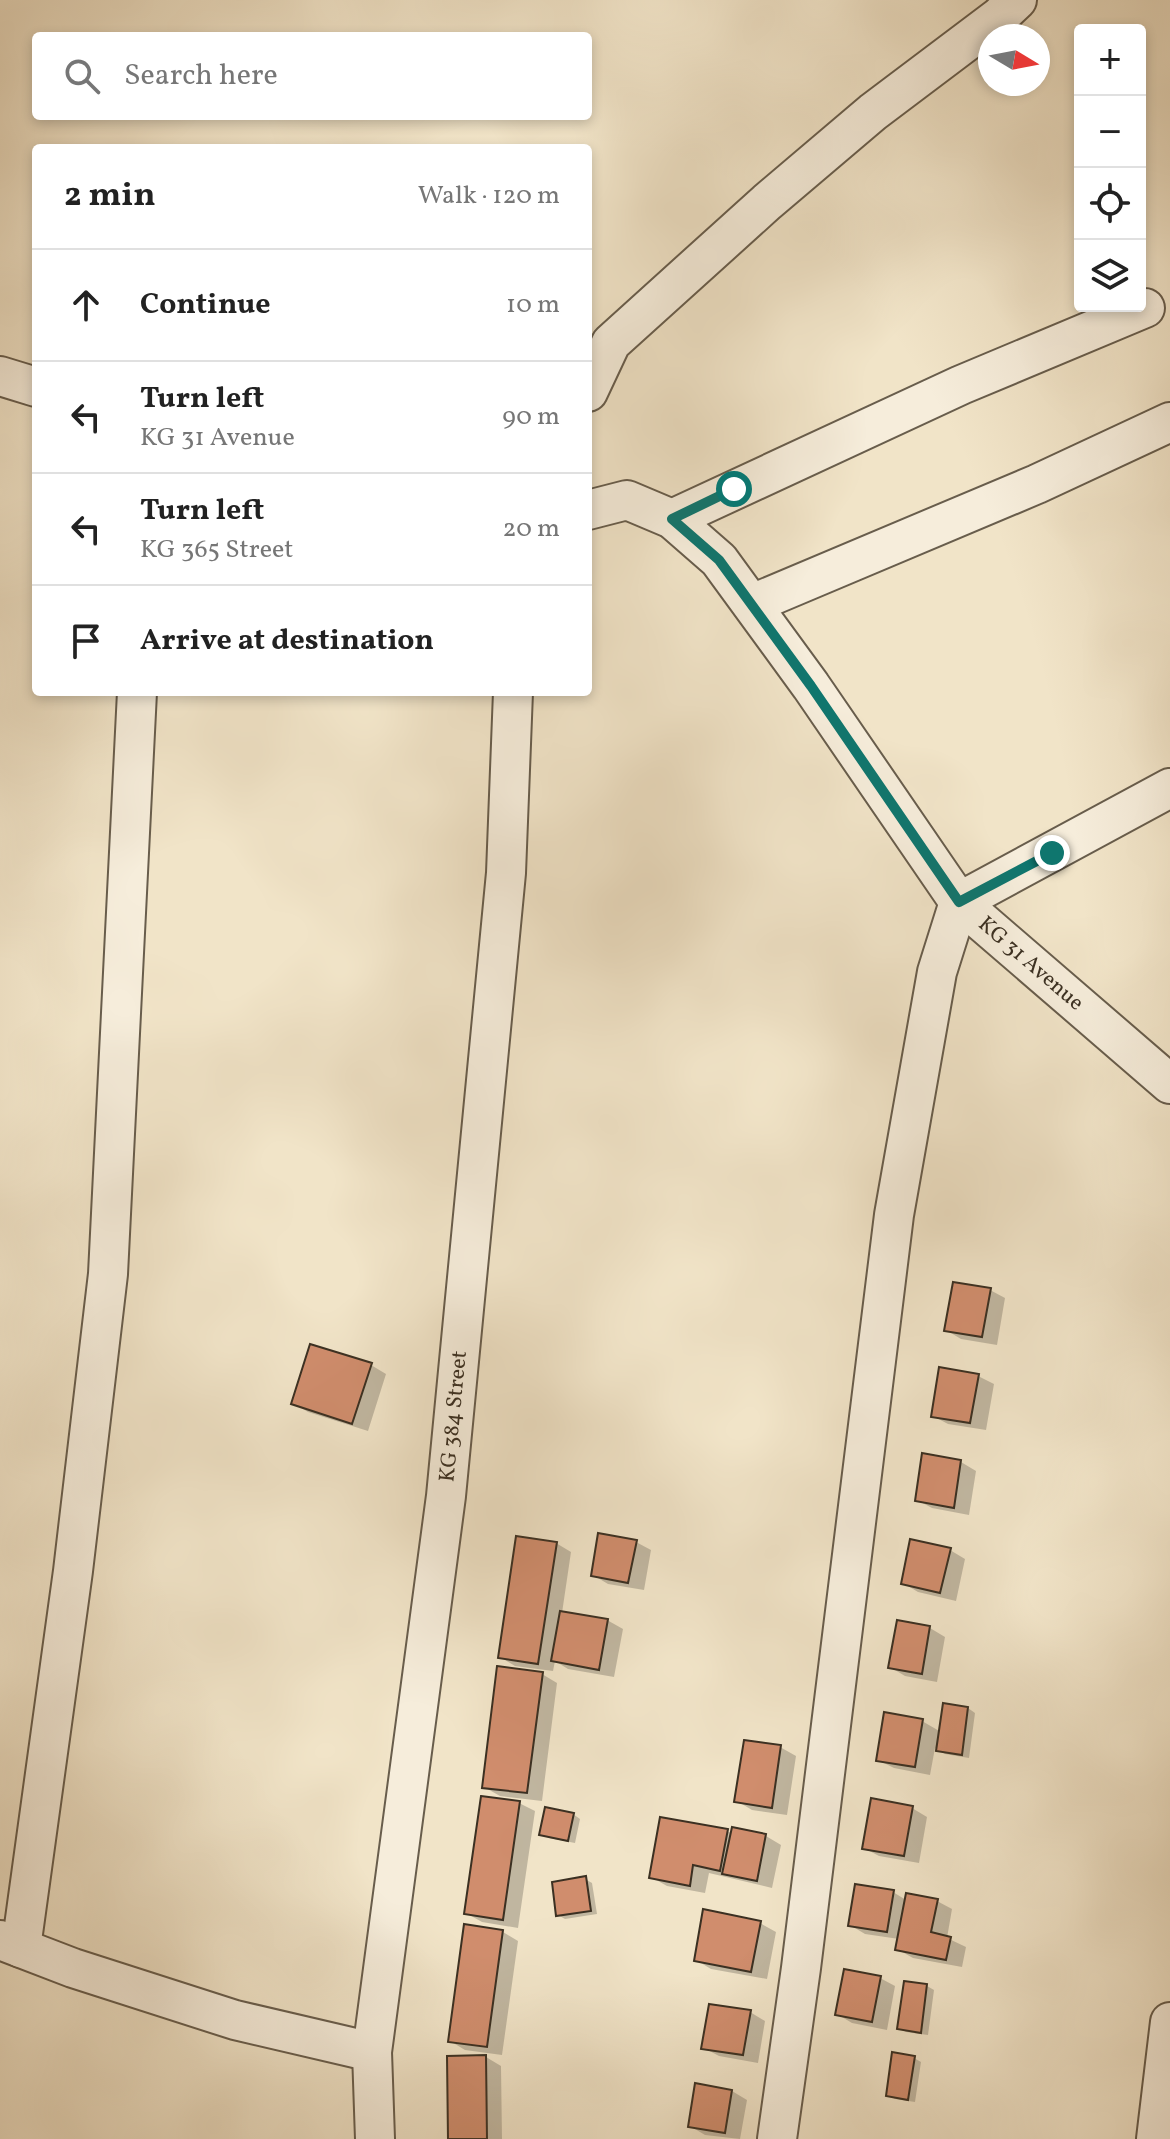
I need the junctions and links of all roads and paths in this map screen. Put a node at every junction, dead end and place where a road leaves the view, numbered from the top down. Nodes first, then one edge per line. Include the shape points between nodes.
1 (1017, 0) edge
2 (1135, 312) edge
3 (0, 376) edge
4 (592, 383) edge
5 (32, 386) edge
6 (1170, 422) edge
7 (592, 509) edge
8 (672, 519) junction
9 (752, 604) junction
10 (137, 696) edge
11 (513, 696) edge
12 (1170, 788) edge
13 (959, 902) junction
14 (1170, 1084) edge
15 (10, 1944) edge
16 (1170, 2022) edge
17 (372, 2052) junction
18 (375, 2139) edge
19 (777, 2139) edge
20 (1156, 2139) edge

1 - 4 street via 767,202 611,343
2 - 8 street via 961,385
3 - 5 street
6 - 9 street
7 - 8 street, KG 31 Avenue via 627,500
8 - 9 street, KG 31 Avenue via 719,560
9 - 13 street, KG 31 Avenue
10 - 15 street via 108,1274 73,1571
11 - 17 street, KG 384 Street via 506,873 446,1496
12 - 13 street
13 - 14 street, KG 31 Avenue
13 - 19 street via 937,972 894,1215
15 - 17 street via 235,2020
16 - 20 street
17 - 18 street, KG 384 Street

